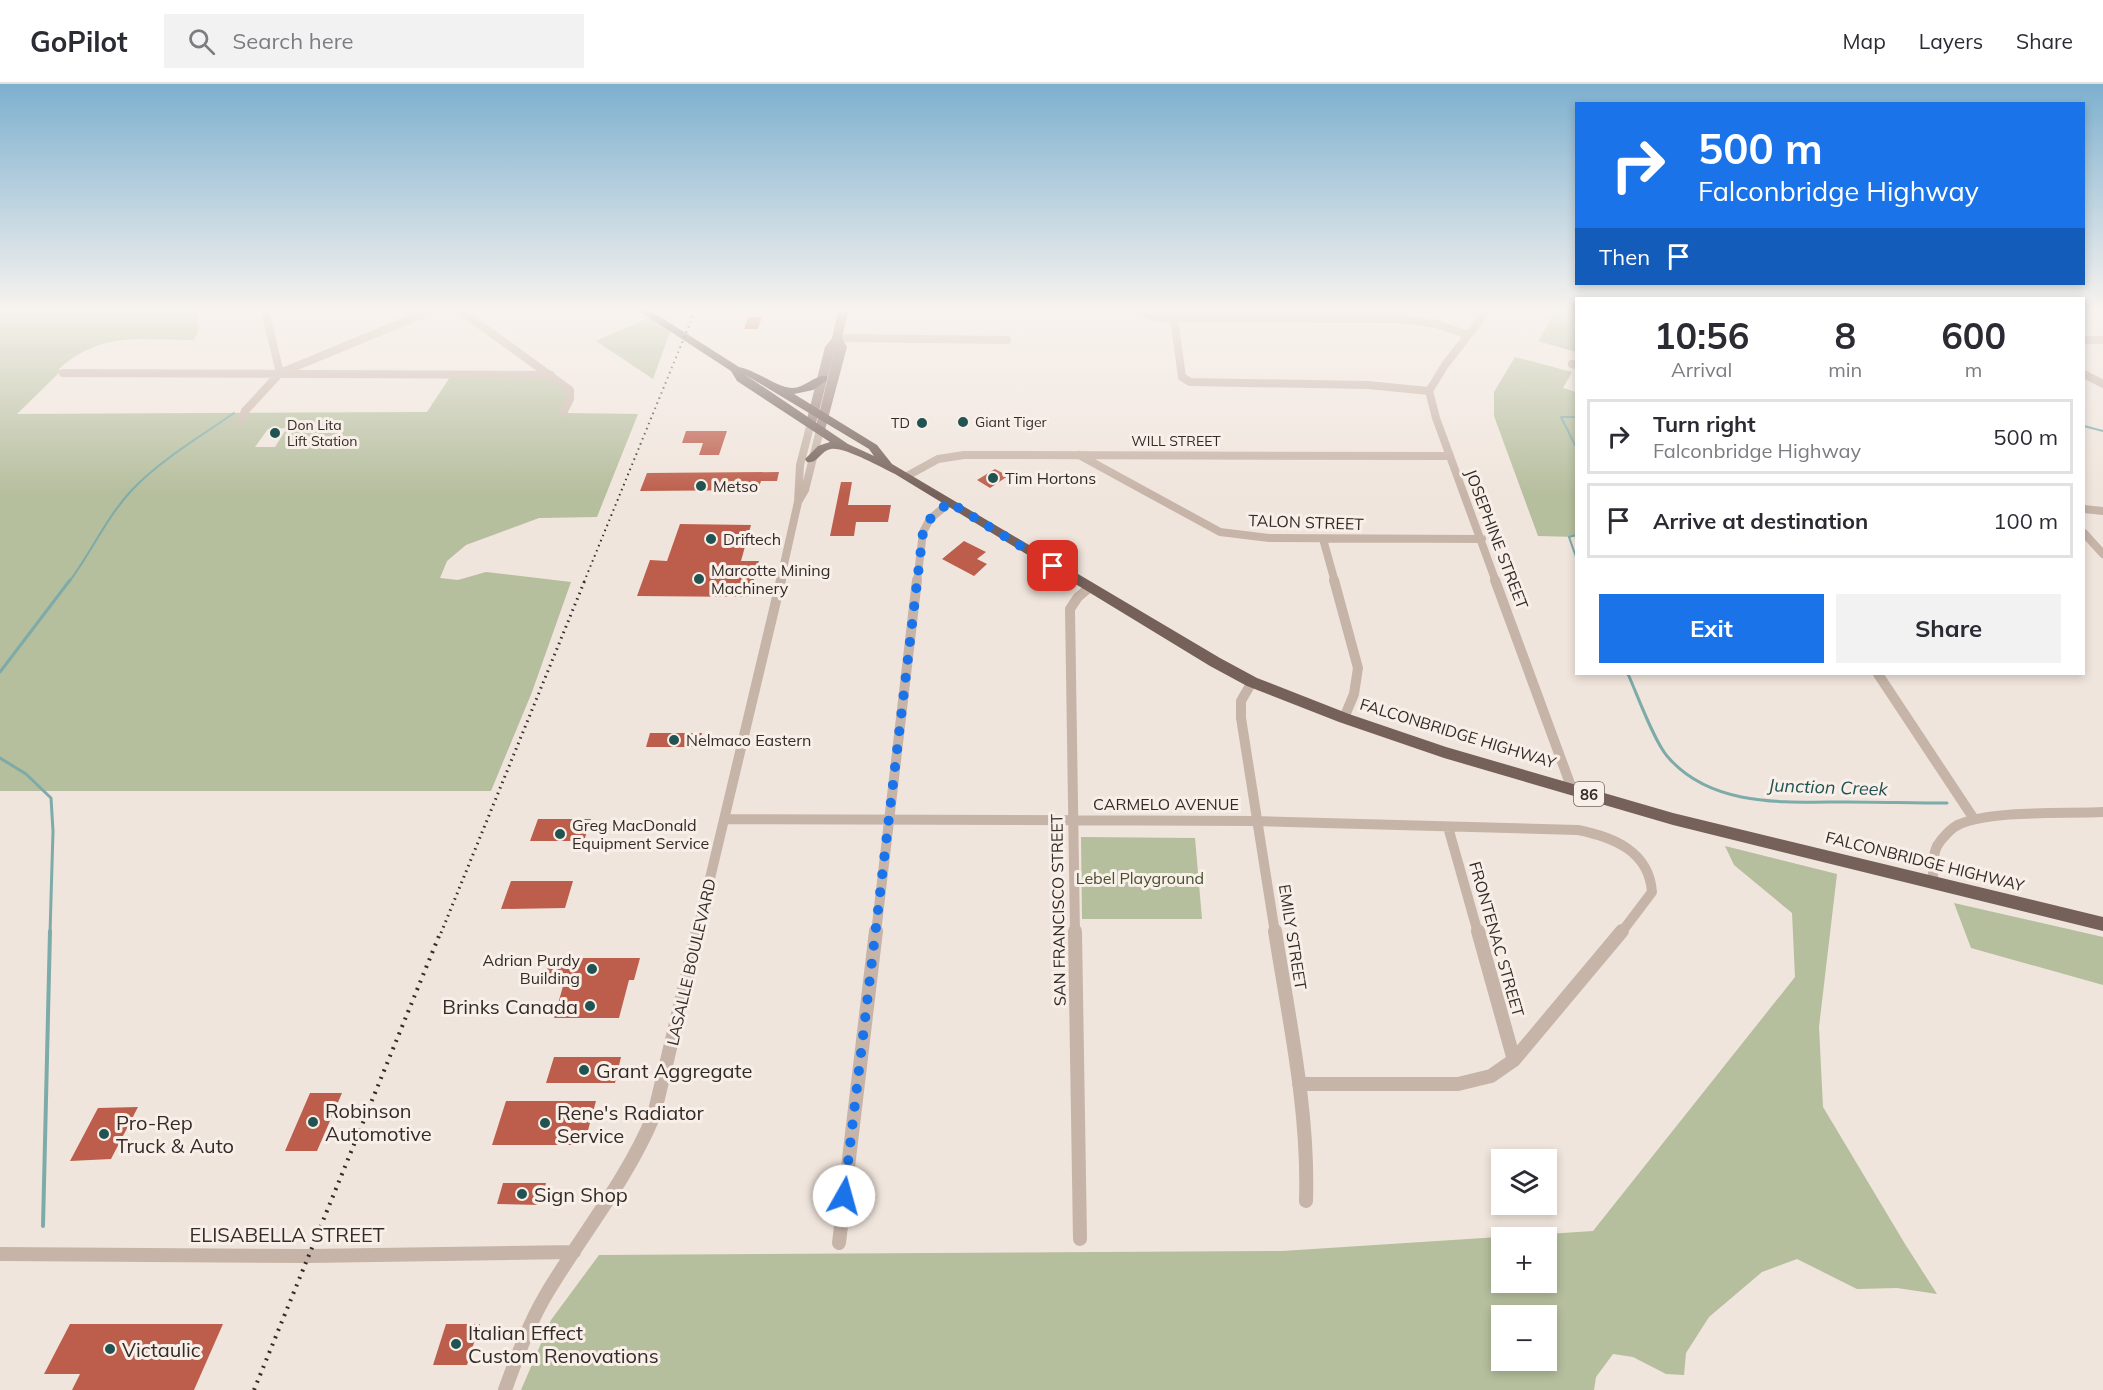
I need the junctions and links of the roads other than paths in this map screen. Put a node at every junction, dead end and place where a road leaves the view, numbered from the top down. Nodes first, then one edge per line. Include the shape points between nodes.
1 (547, 372) edge
2 (737, 372) edge
3 (747, 372) edge
4 (824, 372) edge
5 (833, 372) edge
6 (1181, 372) edge
7 (1441, 372) edge
8 (63, 373) dead end
9 (280, 373) junction
10 (551, 375) junction
11 (2085, 375) edge
12 (823, 378) junction
13 (2103, 384) edge
14 (779, 390) junction
15 (1429, 391) junction
16 (563, 413) dead end
17 (817, 420) junction
18 (241, 421) dead end
19 (844, 446) junction
20 (1077, 453) junction
21 (1450, 456) junction
22 (811, 459) junction
23 (886, 464) junction
24 (907, 476) junction
25 (798, 502) junction
26 (949, 502) junction
27 (2085, 510) edge
28 (2103, 511) edge
29 (2085, 534) edge
30 (1323, 539) junction
31 (1482, 539) junction
32 (2103, 554) edge
33 (1090, 587) junction
34 (1879, 675) edge
35 (1252, 682) junction
36 (1344, 718) junction
37 (1572, 789) junction
38 (2103, 812) edge
39 (725, 819) junction
40 (889, 819) junction
41 (1974, 819) junction
42 (1072, 821) junction
43 (1256, 821) junction
44 (1448, 827) junction
45 (1933, 883) junction
46 (2103, 924) edge
47 (1514, 1060) junction
48 (1299, 1084) junction
49 (1306, 1201) dead end
50 (1080, 1239) dead end
51 (839, 1243) dead end
52 (574, 1252) junction
53 (0, 1254) edge
54 (505, 1390) edge

1 - 10 street
2 - 17 main road, FALCONBRIDGE HIGHWAY / 86 via 741,379
3 - 14 main road, FALCONBRIDGE HIGHWAY / 86
4 - 12 main road, LASALLE BOULEVARD
5 - 17 main road, LASALLE BOULEVARD
6 - 15 street via 1190,382 1368,385
7 - 15 street
8 - 9 street
9 - 10 street
9 - 18 street via 245,411
10 - 16 street via 570,390
11 - 13 street
12 - 14 main road via 802,391
12 - 17 main road, LASALLE BOULEVARD
14 - 17 main road, FALCONBRIDGE HIGHWAY / 86
15 - 21 street, JOSEPHINE STREET
17 - 19 main road, FALCONBRIDGE HIGHWAY / 86
17 - 22 street, LASALLE BOULEVARD
17 - 23 main road, FALCONBRIDGE HIGHWAY / 86 via 873,447
17 - 25 street, LASALLE BOULEVARD via 801,465
19 - 22 main road via 825,446
19 - 23 main road, FALCONBRIDGE HIGHWAY / 86
20 - 21 street, WILL STREET
20 - 24 street, WILL STREET via 946,456
20 - 30 street, TALON STREET via 1220,532
21 - 31 street, JOSEPHINE STREET
22 - 25 street, LASALLE BOULEVARD via 805,490
23 - 24 main road, FALCONBRIDGE HIGHWAY / 86
24 - 26 main road, FALCONBRIDGE HIGHWAY / 86
25 - 39 street, LASALLE BOULEVARD
26 - 33 main road, FALCONBRIDGE HIGHWAY / 86
26 - 40 street via 930,519 923,532
27 - 28 street
29 - 32 street
30 - 31 street, TALON STREET
30 - 36 street via 1358,668 1356,692
31 - 37 street, JOSEPHINE STREET
33 - 35 main road, FALCONBRIDGE HIGHWAY / 86
33 - 42 street, SAN FRANCISCO STREET via 1070,609
34 - 41 street
35 - 36 main road, FALCONBRIDGE HIGHWAY / 86
35 - 43 street, EMILY STREET via 1241,701 1241,718
36 - 37 main road, FALCONBRIDGE HIGHWAY / 86
37 - 45 main road, FALCONBRIDGE HIGHWAY / 86 via 1673,819
38 - 41 street
39 - 40 street, CARMELO AVENUE
39 - 52 street, LASALLE BOULEVARD via 654,1115 619,1188
40 - 42 street, CARMELO AVENUE
40 - 51 street
41 - 45 street via 1958,825 1937,847
42 - 43 street, CARMELO AVENUE
42 - 50 street, SAN FRANCISCO STREET
43 - 44 street, CARMELO AVENUE
43 - 48 street, EMILY STREET
44 - 47 street, FRONTENAC STREET
44 - 47 street, CARMELO AVENUE via 1578,830 1606,836 1632,852 1652,877 1652,892 1640,910
45 - 46 main road, FALCONBRIDGE HIGHWAY / 86
47 - 48 street via 1491,1076 1458,1084
48 - 49 street, EMILY STREET
52 - 53 street, ELISABELLA STREET via 309,1256
52 - 54 street, LASALLE BOULEVARD via 536,1312

